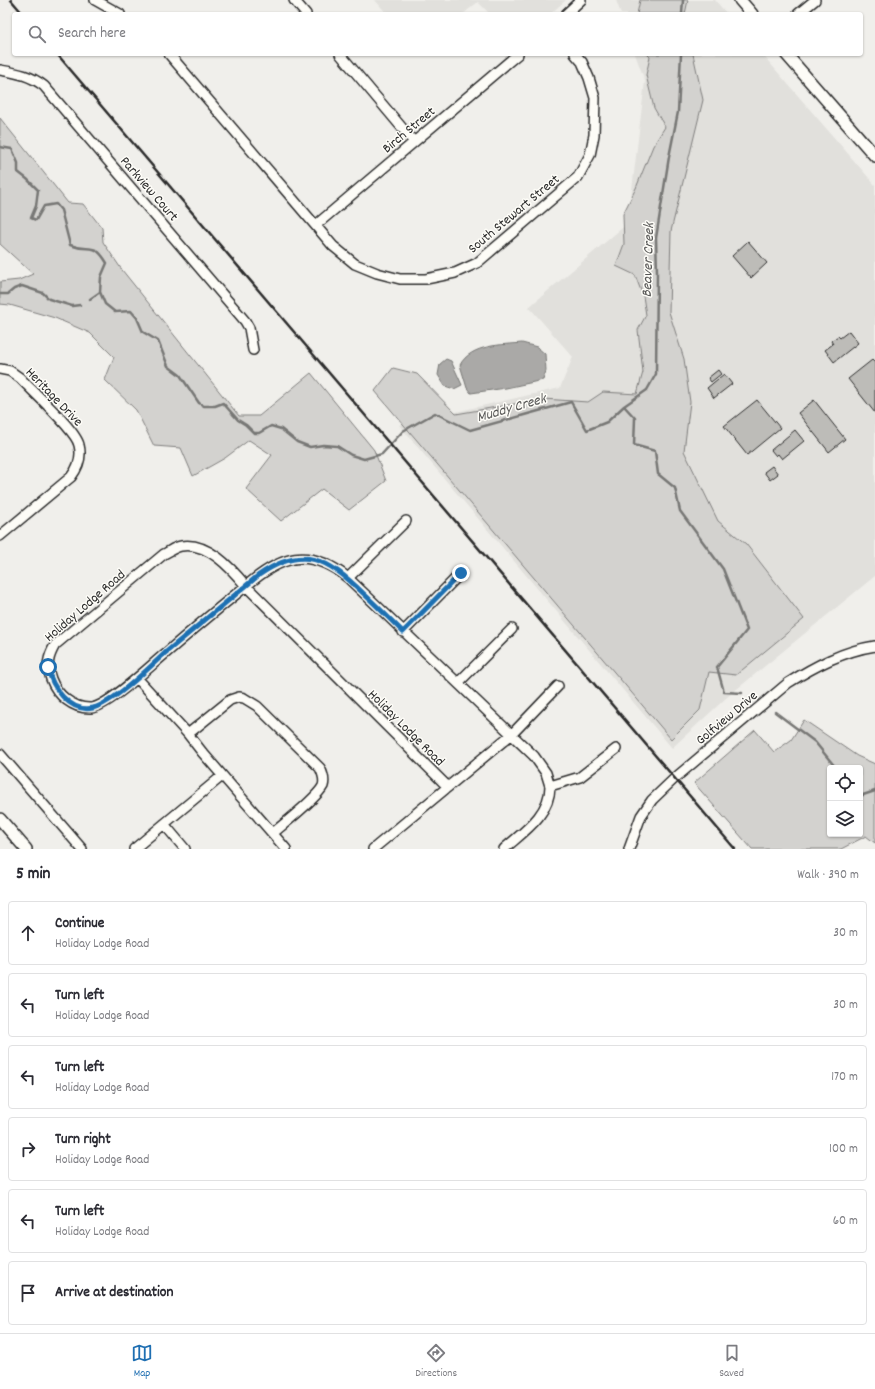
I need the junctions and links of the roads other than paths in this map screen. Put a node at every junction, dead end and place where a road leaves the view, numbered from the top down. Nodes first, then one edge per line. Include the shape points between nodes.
1 (95, 0) edge
2 (294, 0) edge
3 (581, 0) edge
4 (740, 0) edge
5 (815, 0) edge
6 (116, 12) edge
7 (304, 12) edge
8 (568, 12) edge
9 (750, 12) edge
10 (800, 12) edge
11 (171, 56) edge
12 (342, 56) edge
13 (516, 56) edge
14 (577, 56) edge
15 (788, 56) edge
16 (0, 70) edge
17 (414, 142) junction
18 (875, 156) edge
19 (316, 225) junction
20 (253, 350) dead end
21 (0, 369) edge
22 (406, 521) dead end
23 (0, 536) edge
24 (461, 573) dead end
25 (348, 578) junction
26 (246, 586) junction
27 (512, 629) dead end
28 (403, 632) junction
29 (875, 646) edge
30 (137, 678) junction
31 (458, 683) junction
32 (558, 686) dead end
33 (188, 734) junction
34 (510, 734) junction
35 (616, 749) dead end
36 (0, 754) edge
37 (222, 776) junction
38 (550, 786) junction
39 (448, 787) junction
40 (0, 819) edge
41 (164, 824) junction
42 (273, 833) junction
43 (26, 849) edge
44 (82, 849) edge
45 (134, 849) edge
46 (185, 849) edge
47 (286, 849) edge
48 (373, 849) edge
49 (504, 849) edge
50 (629, 849) edge

1 - 6 street
2 - 7 street
3 - 8 street
4 - 9 street
5 - 10 street
11 - 19 street, South Stewart Street
12 - 17 street
13 - 17 street, Birch Street
14 - 19 street, South Stewart Street via 582,62 596,98 590,155 578,177 477,263 455,273 426,279 400,279 377,274 355,264 333,246
15 - 18 street
16 - 20 street, Parkview Court via 32,78 44,86 245,321
17 - 19 street, Birch Street
21 - 23 street, Heritage Drive via 20,378 72,432 80,453 77,468 70,477
22 - 25 street
24 - 28 street
25 - 26 street, Holiday Lodge Road via 326,563 294,558 270,567
25 - 28 street, Holiday Lodge Road
26 - 30 street, Holiday Lodge Road
26 - 30 street, Holiday Lodge Road via 228,567 207,551 188,545 176,547 164,554 55,645 49,655 48,672 58,692 74,705 81,707 99,706
26 - 39 street, Holiday Lodge Road
27 - 31 street
28 - 31 street, Holiday Lodge Road
29 - 50 street, Golfview Drive via 835,657 788,683 652,800 641,816
30 - 33 street
31 - 34 street, Holiday Lodge Road
32 - 34 street, Holiday Lodge Road
33 - 37 street
33 - 42 street via 230,700 244,698 257,706 320,768 324,779 318,794
34 - 38 street, Holiday Lodge Road via 542,765
34 - 39 street, Holiday Lodge Road
35 - 38 street via 580,777
36 - 44 street
37 - 41 street
37 - 42 street
38 - 49 street via 548,799 540,816
39 - 48 street, Holiday Lodge Road
40 - 43 street
41 - 45 street
41 - 46 street
42 - 47 street

